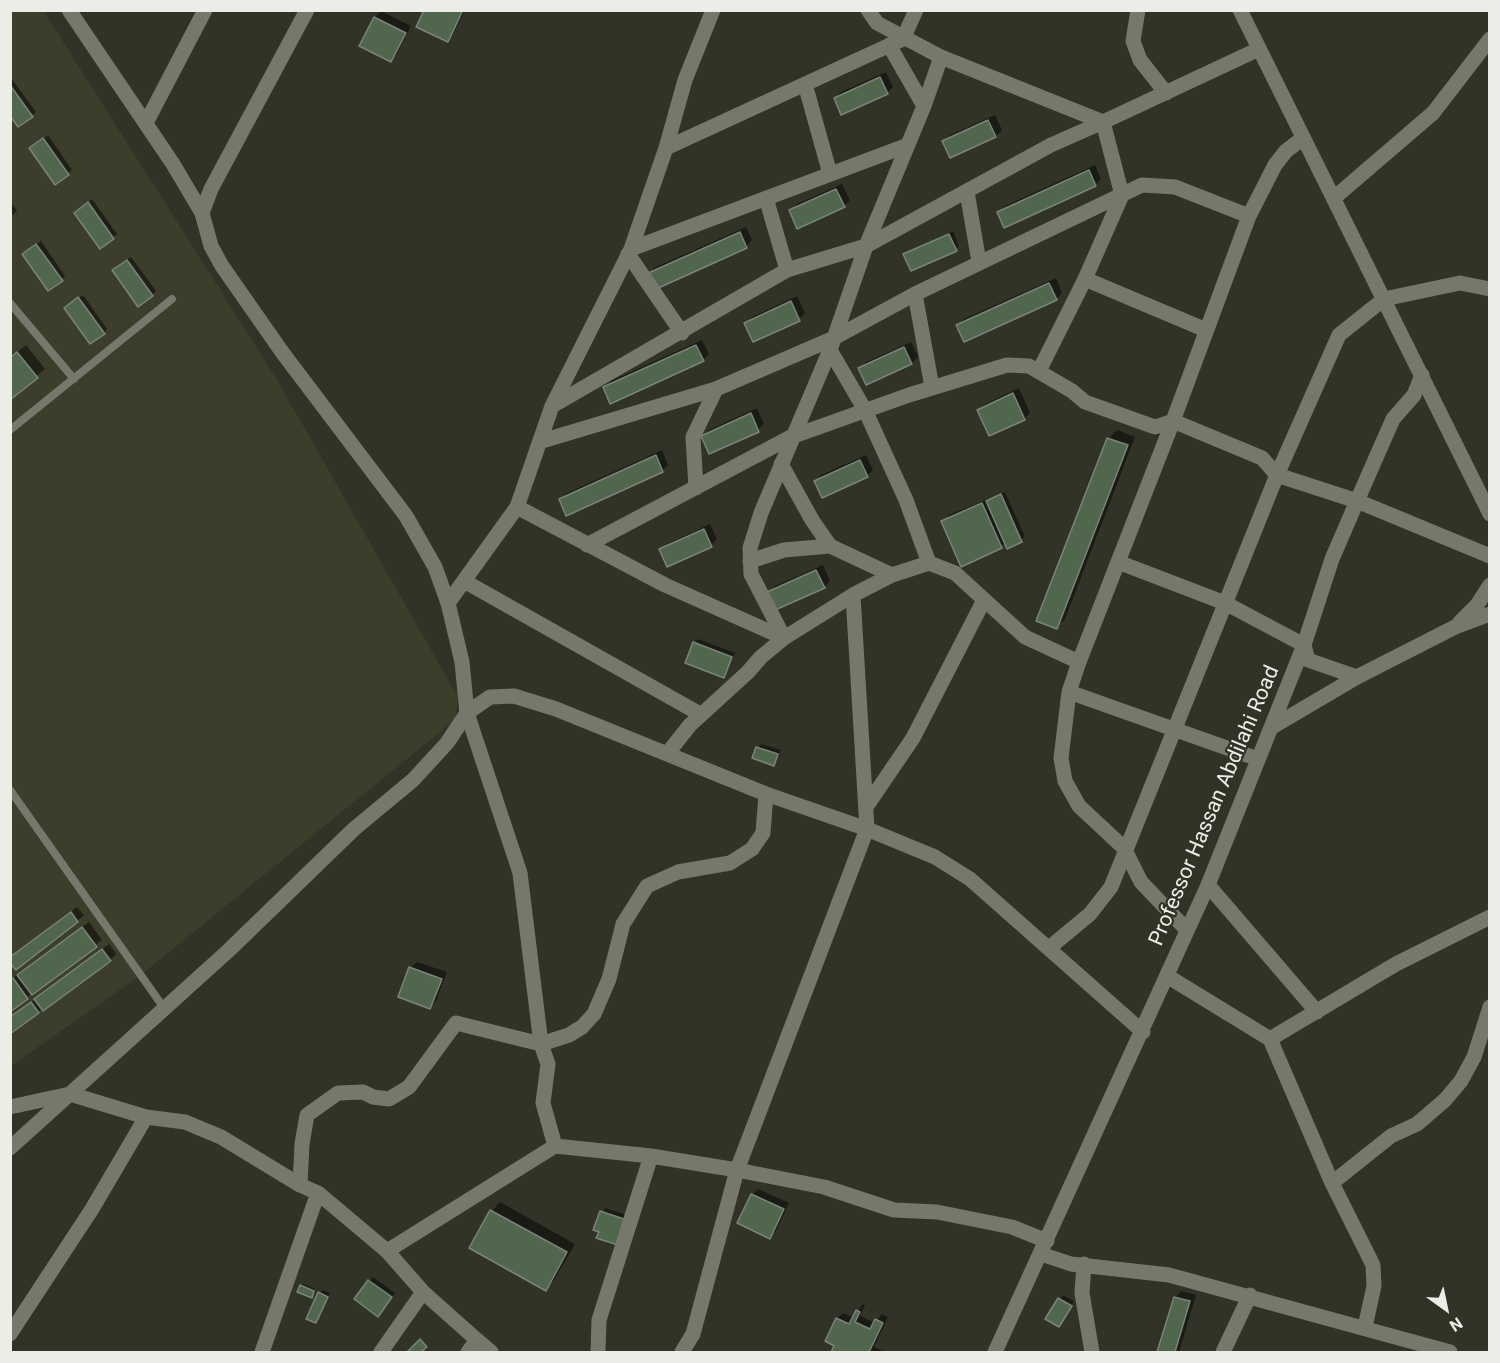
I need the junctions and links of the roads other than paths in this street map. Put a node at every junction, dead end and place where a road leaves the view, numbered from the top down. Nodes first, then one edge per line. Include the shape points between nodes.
1 (69, 10) edge
2 (205, 10) edge
3 (307, 10) edge
4 (713, 10) edge
5 (868, 10) edge
6 (916, 10) edge
7 (1138, 10) edge
8 (1240, 10) edge
9 (1490, 39) edge
10 (896, 42) junction
11 (1259, 49) junction
12 (940, 57) junction
13 (805, 84) junction
14 (1166, 93) junction
15 (924, 106) junction
16 (1103, 122) junction
17 (146, 123) junction
18 (1303, 138) junction
19 (908, 144) junction
20 (666, 148) junction
21 (830, 174) junction
22 (967, 192) junction
23 (1122, 195) junction
24 (766, 198) junction
25 (1334, 198) junction
26 (202, 213) junction
27 (1249, 216) junction
28 (866, 246) junction
29 (629, 252) junction
30 (979, 262) junction
31 (788, 270) junction
32 (1085, 279) junction
33 (1490, 289) edge
34 (915, 294) junction
35 (172, 299) dead end
36 (1384, 299) junction
37 (10, 303) edge
38 (1206, 330) junction
39 (682, 333) junction
40 (831, 345) junction
41 (1039, 371) junction
42 (1422, 375) junction
43 (74, 379) junction
44 (932, 387) junction
45 (716, 389) junction
46 (552, 406) junction
47 (865, 410) junction
48 (1173, 421) junction
49 (10, 430) edge
50 (791, 437) junction
51 (542, 441) junction
52 (781, 464) junction
53 (1276, 475) junction
54 (696, 488) junction
55 (1357, 501) junction
56 (518, 507) junction
57 (1490, 514) edge
58 (587, 545) junction
59 (830, 546) junction
60 (1490, 556) edge
61 (750, 561) junction
62 (1118, 562) junction
63 (929, 563) junction
64 (892, 575) junction
65 (464, 581) junction
66 (1490, 585) edge
67 (854, 595) junction
68 (984, 600) junction
69 (448, 603) junction
70 (1225, 603) junction
71 (1490, 614) edge
72 (1455, 627) junction
73 (784, 638) junction
74 (1304, 645) junction
75 (1079, 662) junction
76 (1357, 677) junction
77 (1069, 692) junction
78 (467, 713) junction
79 (700, 714) junction
80 (1272, 727) junction
81 (1173, 728) junction
82 (668, 754) junction
83 (1258, 759) junction
84 (10, 790) edge
85 (766, 794) junction
86 (866, 807) junction
87 (867, 829) junction
88 (1124, 848) junction
89 (1208, 885) junction
90 (1490, 917) edge
91 (1186, 930) junction
92 (1049, 948) junction
93 (1167, 976) junction
94 (1490, 1007) edge
95 (164, 1008) junction
96 (1317, 1012) junction
97 (1143, 1032) junction
98 (1270, 1039) junction
99 (541, 1044) junction
100 (70, 1094) junction
101 (10, 1107) edge
102 (146, 1117) junction
103 (555, 1146) junction
104 (10, 1148) edge
105 (651, 1156) junction
106 (737, 1170) junction
107 (1332, 1183) junction
108 (300, 1185) junction
109 (318, 1193) junction
110 (1044, 1247) junction
111 (387, 1251) junction
112 (1084, 1264) junction
113 (423, 1292) junction
114 (1250, 1295) junction
115 (1365, 1328) junction
116 (1087, 1329) junction
117 (10, 1334) edge
118 (472, 1346) edge
119 (1419, 1348) edge
120 (262, 1353) edge
121 (381, 1353) edge
122 (491, 1353) edge
123 (598, 1353) edge
124 (682, 1353) edge
125 (995, 1353) edge
126 (1080, 1353) edge
127 (1092, 1353) edge
128 (1223, 1353) edge
129 (1450, 1353) edge

1 - 17 street
2 - 17 street
3 - 26 street via 211,189
4 - 20 street via 685,80
5 - 10 street
6 - 10 street
7 - 14 street via 1133,41 1140,60
8 - 11 street
9 - 25 street via 1433,113
10 - 12 street
10 - 13 street
10 - 15 street
11 - 14 street
11 - 18 street
12 - 15 street
12 - 16 street
13 - 20 street
13 - 21 street
14 - 16 street
15 - 19 street
16 - 22 street via 1051,145
16 - 23 street
17 - 26 street
18 - 25 street
18 - 27 street via 1275,165
19 - 21 street
19 - 28 street
20 - 29 street
21 - 24 street
22 - 28 street
22 - 30 street
23 - 27 street via 1142,185 1174,187
23 - 30 street
23 - 32 street
24 - 29 street
24 - 31 street
25 - 36 street
26 - 69 street via 211,246 222,266 406,516 435,567
27 - 38 street
28 - 31 street
28 - 40 street
29 - 39 street
29 - 46 street
30 - 34 street
31 - 39 street
32 - 38 street
32 - 41 street
33 - 36 street via 1460,283
34 - 40 street
34 - 44 street
35 - 43 lane
36 - 42 street
36 - 53 street via 1339,334
37 - 43 lane
38 - 48 street
39 - 46 street
40 - 45 street
40 - 47 street
40 - 50 street
41 - 44 street via 1029,366 1007,365
41 - 48 street via 1085,402 1155,427
42 - 55 street, Professor Hassan Abdilahi Road via 1414,395 1393,419
42 - 57 street
43 - 49 lane
44 - 47 street
45 - 51 street
45 - 54 street via 693,437
46 - 51 street
47 - 50 street
47 - 63 street via 906,500
48 - 53 street via 1262,458
48 - 62 street
50 - 52 street
50 - 54 street
51 - 56 street
52 - 59 street
52 - 61 street via 761,513
53 - 55 street
53 - 70 street
54 - 58 street
55 - 60 street
55 - 74 street, Professor Hassan Abdilahi Road via 1332,559
56 - 58 street
56 - 65 street
58 - 73 street
59 - 61 street via 784,550
59 - 64 street
61 - 73 street via 751,574
62 - 70 street
62 - 75 street
63 - 64 street
63 - 68 street via 956,573
64 - 67 street
65 - 69 street
65 - 79 street
66 - 72 street
67 - 73 street
67 - 86 street
68 - 75 street via 1025,637
68 - 86 street via 913,738
69 - 78 street via 462,662
70 - 74 street
70 - 81 street
71 - 72 street
72 - 76 street
73 - 79 street
74 - 76 street via 1308,660
74 - 80 street, Professor Hassan Abdilahi Road
75 - 77 street
76 - 80 street
77 - 81 street
77 - 88 street via 1061,758 1065,781 1079,806
78 - 82 street via 489,697 514,696
78 - 95 street via 413,780 354,829
78 - 99 street via 520,873
79 - 82 street
80 - 83 street, Professor Hassan Abdilahi Road
81 - 83 street
81 - 88 street
82 - 85 street
83 - 89 street, Professor Hassan Abdilahi Road
84 - 95 lane
85 - 87 street
85 - 99 street via 763,833 752,849 730,863 678,872 647,886 623,924 609,979 594,1014 569,1035
86 - 87 street
87 - 92 street via 935,857 970,879
87 - 106 street
88 - 91 street via 1141,882
88 - 92 street via 1111,887 1090,914
89 - 91 street, Professor Hassan Abdilahi Road
89 - 96 street
90 - 96 street via 1396,964
91 - 93 street, Professor Hassan Abdilahi Road
92 - 97 street
93 - 97 street, Professor Hassan Abdilahi Road
93 - 98 street
94 - 107 street via 1474,1057 1445,1100
95 - 100 street
96 - 98 street
97 - 110 street, Professor Hassan Abdilahi Road
98 - 107 street
99 - 103 street via 548,1064 543,1103
99 - 108 street via 456,1023 409,1087 389,1099 363,1092 338,1093 307,1115
100 - 101 street
100 - 102 street
100 - 104 street
102 - 108 street via 184,1122 221,1137
102 - 117 street via 92,1209
103 - 105 street
103 - 111 street
105 - 106 street
105 - 123 street via 599,1320
106 - 110 street via 824,1187 894,1210 938,1212 1012,1227
106 - 124 street via 693,1334
107 - 115 street via 1373,1265 1374,1286
108 - 109 street
109 - 111 street
109 - 120 street
110 - 112 street via 1071,1264
110 - 125 street, Professor Hassan Abdilahi Road
111 - 113 street
112 - 114 street via 1169,1275
112 - 116 street via 1082,1293
113 - 118 street
113 - 121 street
114 - 115 street
114 - 128 street
115 - 119 street
116 - 126 street
116 - 127 street
118 - 122 street
119 - 129 street

